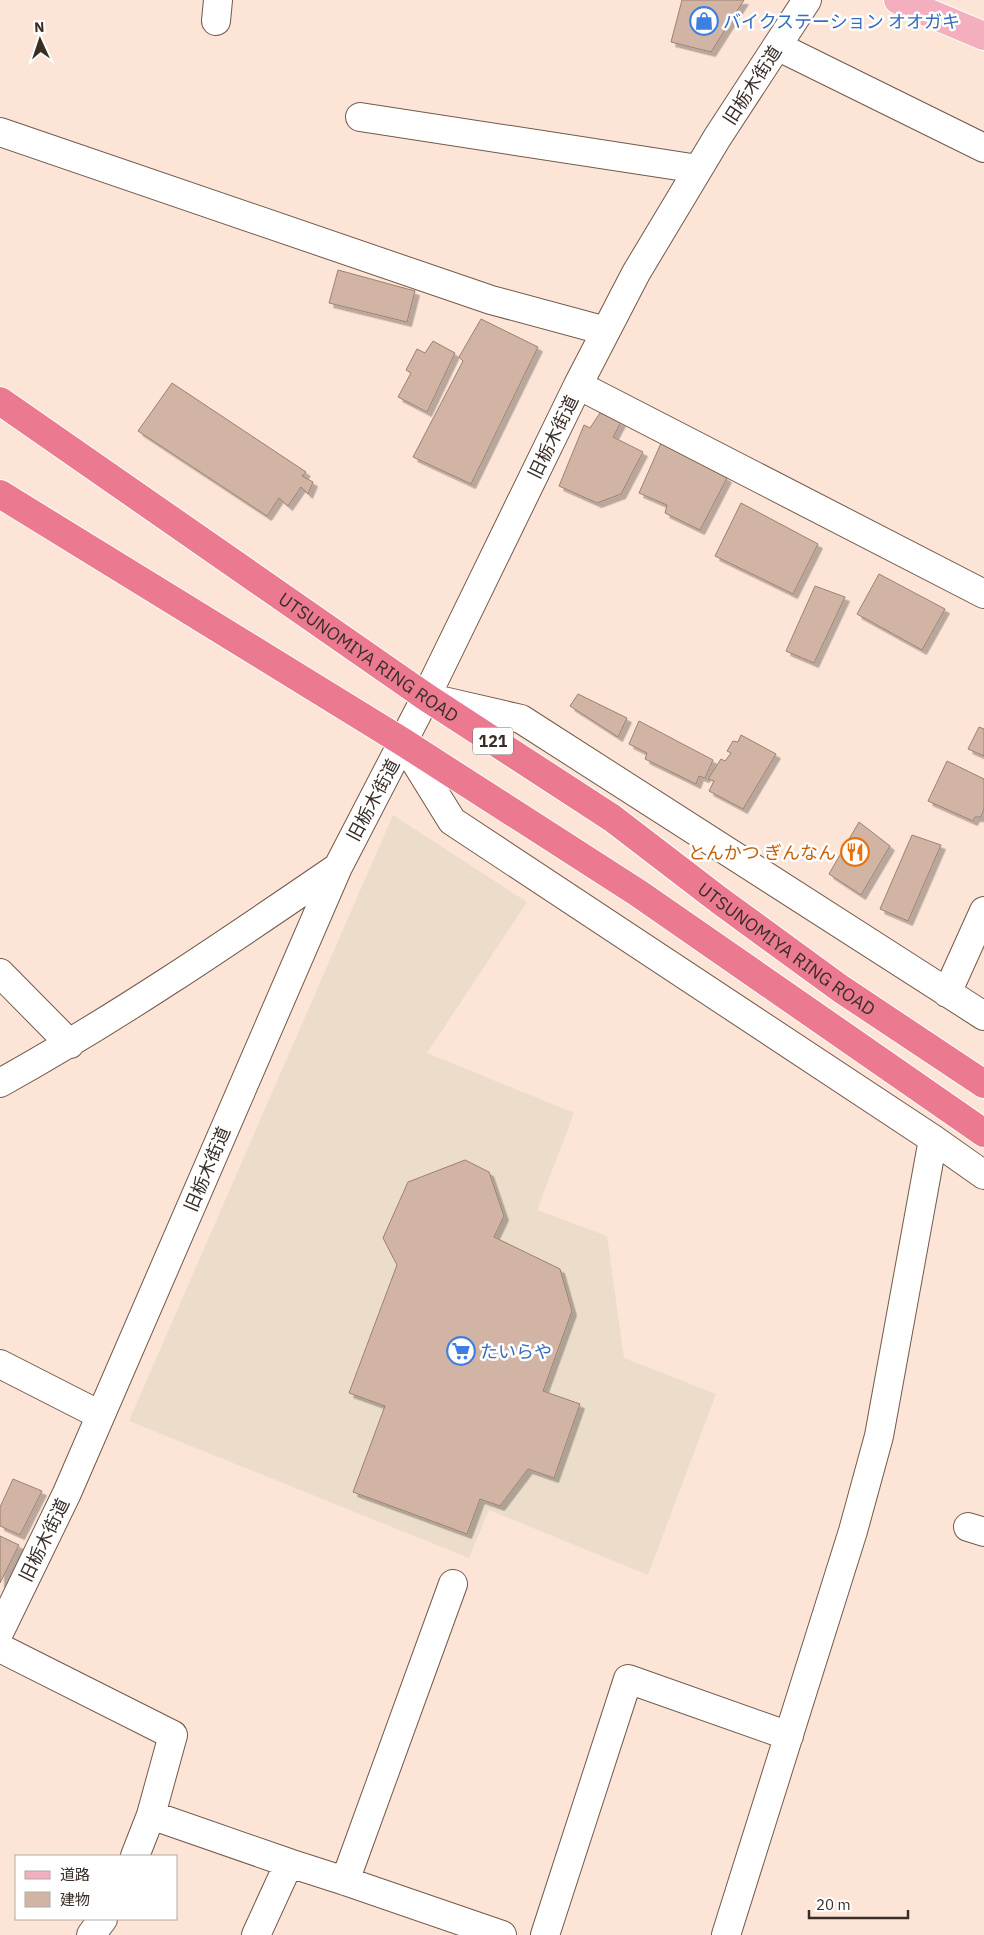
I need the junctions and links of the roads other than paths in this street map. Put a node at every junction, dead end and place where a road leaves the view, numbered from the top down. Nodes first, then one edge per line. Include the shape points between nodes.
1 (807, 0) edge
2 (898, 0) edge
3 (984, 36) edge
4 (777, 46) junction
5 (360, 117) dead end
6 (0, 132) edge
7 (984, 148) edge
8 (698, 169) junction
9 (606, 331) junction
10 (578, 385) junction
11 (0, 401) edge
12 (0, 494) edge
13 (984, 594) edge
14 (426, 697) junction
15 (403, 742) junction
16 (338, 867) junction
17 (984, 911) edge
18 (0, 973) edge
19 (947, 992) junction
20 (984, 1016) edge
21 (70, 1044) junction
22 (0, 1083) edge
23 (984, 1084) edge
24 (984, 1133) edge
25 (933, 1139) junction
26 (984, 1175) edge
27 (0, 1364) edge
28 (100, 1415) junction
29 (453, 1584) dead end
30 (0, 1631) edge
31 (0, 1648) edge
32 (789, 1736) junction
33 (151, 1815) junction
34 (135, 1855) edge
35 (289, 1863) junction
36 (346, 1881) junction
37 (101, 1920) edge
38 (91, 1935) edge
39 (256, 1935) edge
40 (502, 1935) edge
41 (545, 1935) edge
42 (726, 1935) edge

1 - 4 street, 旧栃木街道
2 - 3 main road
4 - 7 street
4 - 8 street, 旧栃木街道
5 - 8 street
6 - 9 street via 491,300
8 - 9 street, 旧栃木街道 via 636,272
9 - 10 street, 旧栃木街道
10 - 13 street
10 - 14 street, 旧栃木街道
11 - 14 highway, UTSUNOMIYA RING ROAD / 121
12 - 15 highway
14 - 15 street, 旧栃木街道
14 - 19 street via 521,719
14 - 23 highway, UTSUNOMIYA RING ROAD / 121 via 612,818 841,989
15 - 16 street, 旧栃木街道
15 - 24 highway via 638,893
15 - 25 street via 452,821
16 - 21 street
16 - 28 street, 旧栃木街道
17 - 19 street
18 - 21 street
19 - 20 street
21 - 22 street
25 - 26 street
25 - 32 street via 879,1436
27 - 28 street
28 - 30 street, 旧栃木街道
29 - 36 street
31 - 33 street via 173,1735
32 - 41 street via 628,1679
32 - 42 street
33 - 34 street
33 - 35 street
35 - 36 street
35 - 39 street
36 - 40 street
37 - 38 street

